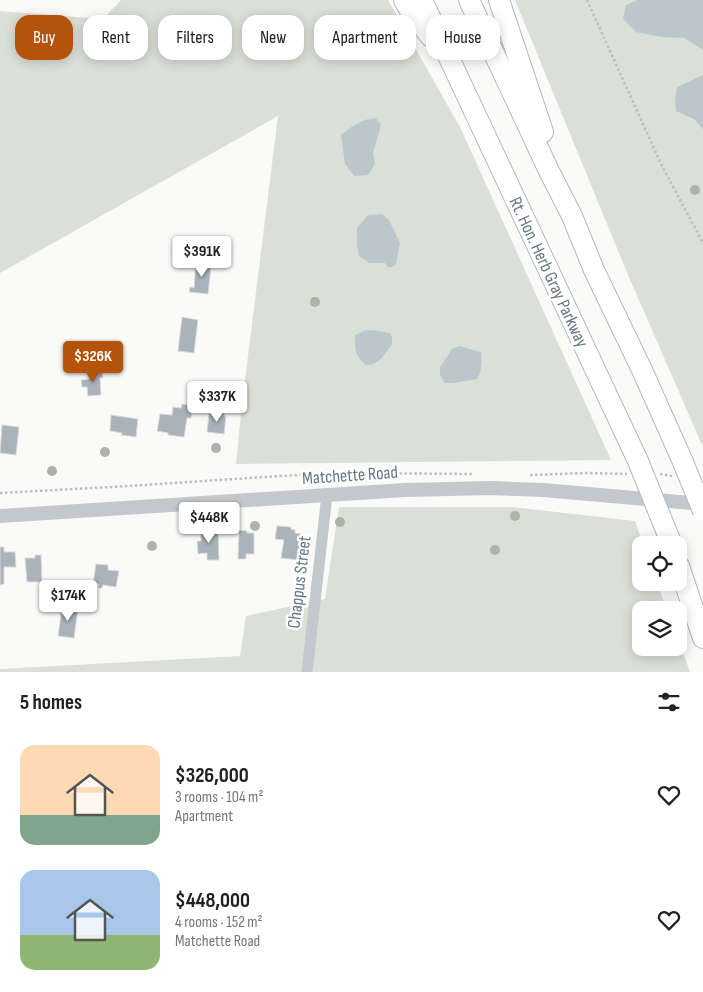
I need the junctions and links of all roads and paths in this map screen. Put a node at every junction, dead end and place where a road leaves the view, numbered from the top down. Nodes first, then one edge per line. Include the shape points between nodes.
1 (404, 0) edge
2 (422, 0) edge
3 (469, 0) edge
4 (498, 0) edge
5 (587, 0) edge
6 (450, 61) junction
7 (572, 216) junction
8 (703, 243) edge
9 (635, 467) junction
10 (680, 469) junction
11 (476, 474) dead end
12 (660, 474) dead end
13 (522, 475) dead end
14 (0, 493) edge
15 (328, 496) junction
16 (703, 504) edge
17 (703, 511) edge
18 (0, 516) edge
19 (668, 536) edge
20 (687, 590) edge
21 (703, 638) edge
22 (307, 672) edge

1 - 6 highway
2 - 6 highway, Rt. Hon. Herb Gray Parkway
3 - 7 highway
4 - 7 highway
5 - 8 path via 661,164
6 - 9 highway, Rt. Hon. Herb Gray Parkway
7 - 10 highway via 642,370
9 - 13 path
9 - 19 highway, Rt. Hon. Herb Gray Parkway, bridge
10 - 12 path
10 - 17 highway, bridge
11 - 14 path via 336,473
15 - 16 street, Matchette Road via 491,488
15 - 18 street, Matchette Road
15 - 22 street, Chappus Street
20 - 21 highway

